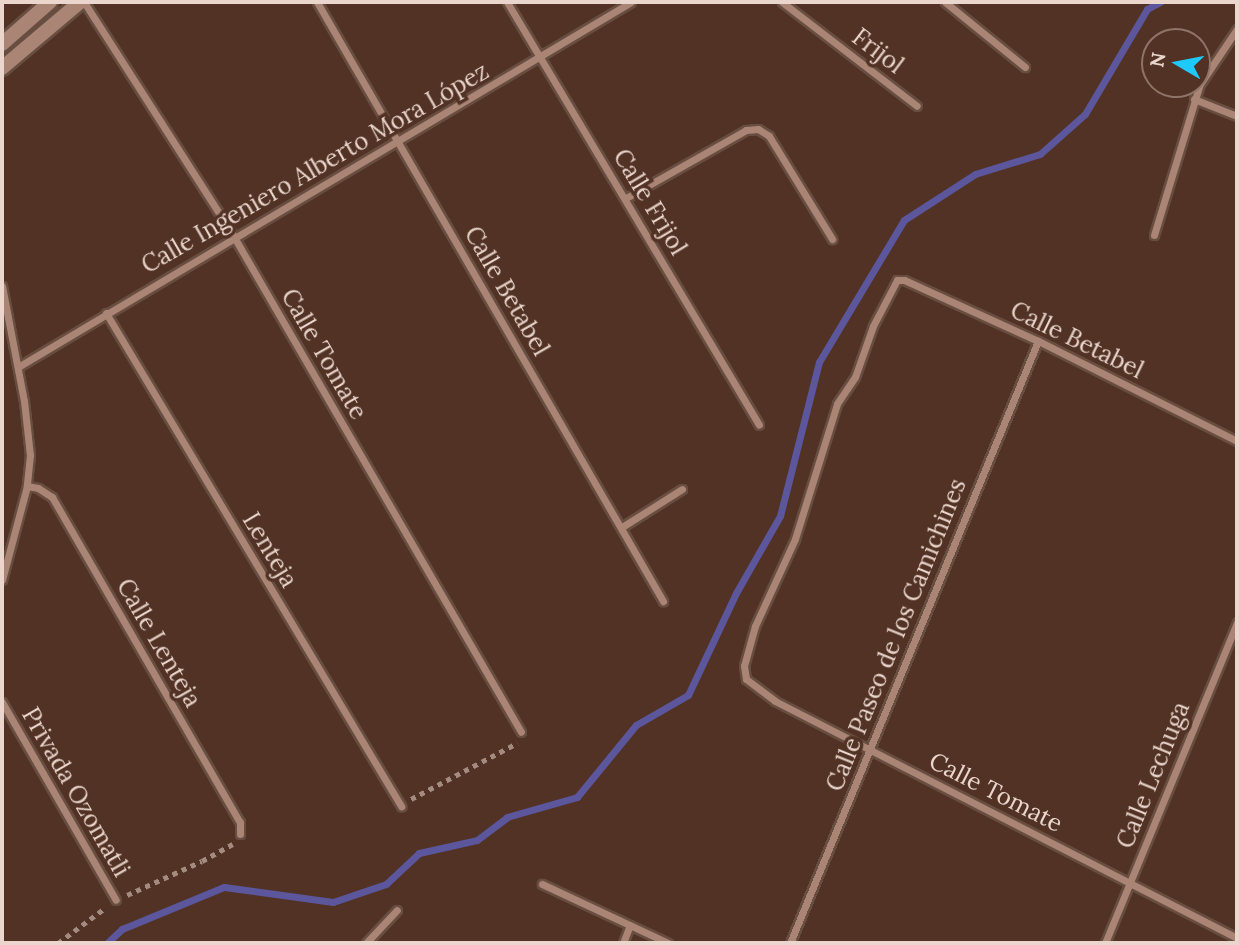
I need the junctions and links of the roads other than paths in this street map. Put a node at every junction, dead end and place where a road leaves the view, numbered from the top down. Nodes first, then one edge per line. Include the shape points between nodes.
1 (50, 2) edge
2 (82, 2) edge
3 (317, 2) edge
4 (507, 2) edge
5 (631, 2) edge
6 (782, 2) edge
7 (945, 2) edge
8 (1237, 29) edge
9 (2, 44) edge
10 (541, 58) junction
11 (1025, 67) dead end
12 (2, 68) edge
13 (1194, 99) junction
14 (917, 106) dead end
15 (1237, 116) edge
16 (398, 143) junction
17 (626, 198) junction
18 (1154, 235) dead end
19 (234, 237) junction
20 (832, 239) dead end
21 (2, 286) edge
22 (3, 300) edge
23 (106, 313) junction
24 (1038, 341) junction
25 (18, 367) junction
26 (759, 424) dead end
27 (1237, 441) edge
28 (27, 486) junction
29 (682, 489) dead end
30 (622, 527) junction
31 (2, 580) edge
32 (663, 601) dead end
33 (1237, 622) edge
34 (744, 674) joint
35 (2, 702) edge
36 (521, 732) road end
37 (870, 750) junction
38 (401, 806) road end
39 (240, 834) road end
40 (1130, 882) junction
41 (542, 884) dead end
42 (116, 900) road end
43 (397, 910) dead end
44 (630, 925) junction
45 (1237, 938) edge
46 (366, 943) edge
47 (623, 943) edge
48 (668, 943) edge
49 (790, 943) edge
50 (1105, 943) edge

1 - 9 street
2 - 12 street
2 - 19 street, Calle Tomate
3 - 16 street, Calle Betabel
4 - 10 street, Calle Frijol
5 - 10 street, Calle Ingeniero Alberto Mora López
6 - 14 street, Frijol
7 - 11 street
8 - 13 street
10 - 16 street, Calle Ingeniero Alberto Mora López
10 - 17 street, Calle Frijol
13 - 15 street
13 - 18 street
16 - 19 street, Calle Ingeniero Alberto Mora López
16 - 30 street, Calle Betabel
17 - 20 street via 746,130 758,129 769,136
17 - 26 street, Calle Frijol
19 - 23 street, Calle Ingeniero Alberto Mora López
19 - 36 street, Calle Tomate
21 - 22 street
22 - 25 street
23 - 25 street, Calle Ingeniero Alberto Mora López
23 - 38 street, Lenteja
24 - 27 street, Calle Betabel
24 - 34 street, Calle Betabel via 897,280 873,326 855,377 837,404 794,539 746,652
24 - 37 street, Calle Paseo de los Camichines
25 - 28 street via 29,439
28 - 31 street
28 - 39 street, Calle Lenteja via 52,497 240,822
29 - 30 street
30 - 32 street, Calle Betabel
33 - 40 street, Calle Lechuga
34 - 37 street, Calle Tomate via 753,687 775,701
35 - 42 street, Privada Ozomatli
37 - 40 street, Calle Tomate
37 - 49 street, Calle Paseo de los Camichines
40 - 45 street, Calle Tomate
40 - 50 street, Calle Lechuga
41 - 44 street
43 - 46 street
44 - 47 street
44 - 48 street

